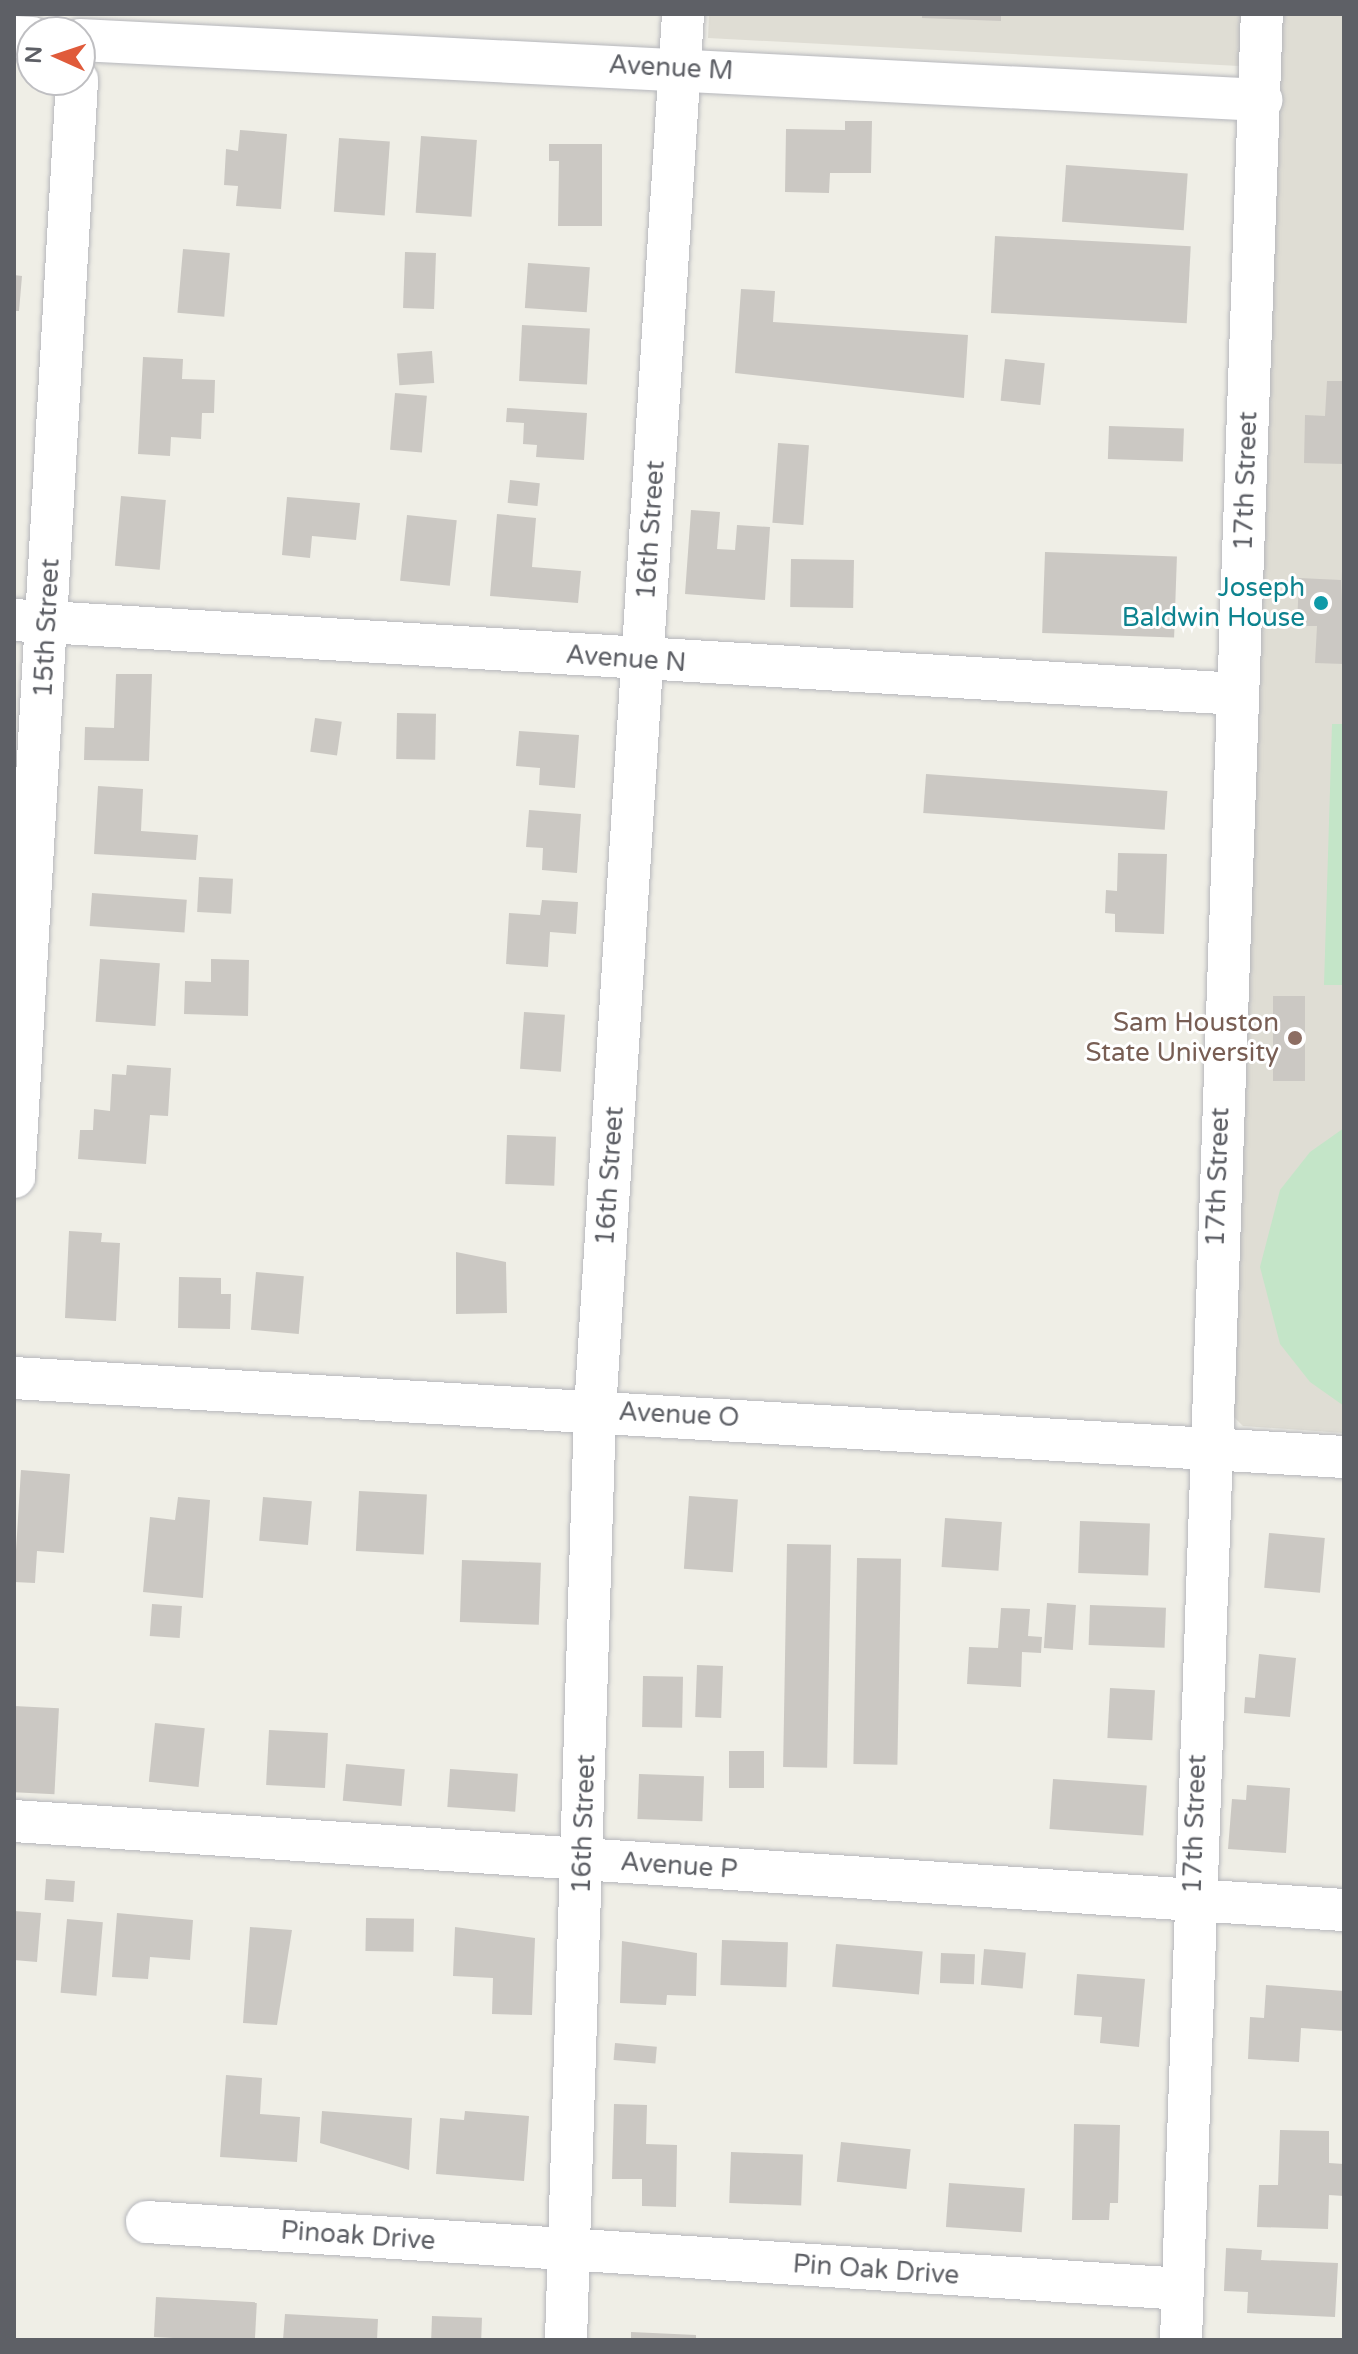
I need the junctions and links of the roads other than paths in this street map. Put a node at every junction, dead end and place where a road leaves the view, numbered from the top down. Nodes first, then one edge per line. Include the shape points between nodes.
1 (683, 14) edge
2 (1262, 14) edge
3 (96, 41) edge
4 (681, 68) junction
5 (76, 96) edge
6 (1261, 100) junction
7 (31, 620) edge
8 (643, 660) junction
9 (1237, 694) junction
10 (14, 1177) edge
11 (14, 1378) edge
12 (595, 1410) junction
13 (1207, 1448) junction
14 (1344, 1457) edge
15 (14, 1821) edge
16 (583, 1860) junction
17 (1193, 1900) junction
18 (1344, 1910) edge
19 (147, 2222) dead end
20 (569, 2250) junction
21 (1183, 2289) junction
22 (566, 2340) edge
23 (1181, 2340) edge

1 - 4 street, 16th Street
2 - 6 street, 17th Street
3 - 4 street, Avenue M
4 - 6 street, Avenue M
4 - 8 street, 16th Street
5 - 7 street, 15th Street
6 - 9 street, 17th Street
7 - 8 street, Avenue N
7 - 10 street, 15th Street
8 - 9 street, Avenue N
8 - 12 street, 16th Street
9 - 13 street, 17th Street
11 - 12 street, Avenue O
12 - 13 street, Avenue O
12 - 16 street, 16th Street
13 - 14 street, Avenue O
13 - 17 street, 17th Street
15 - 16 street, Avenue P
16 - 17 street, Avenue P
16 - 20 street, 16th Street
17 - 18 street, Avenue P
17 - 21 street, 17th Street
19 - 20 street, Pinoak Drive
20 - 21 street, Pin Oak Drive
20 - 22 street, 16th Street
21 - 23 street, 17th Street

